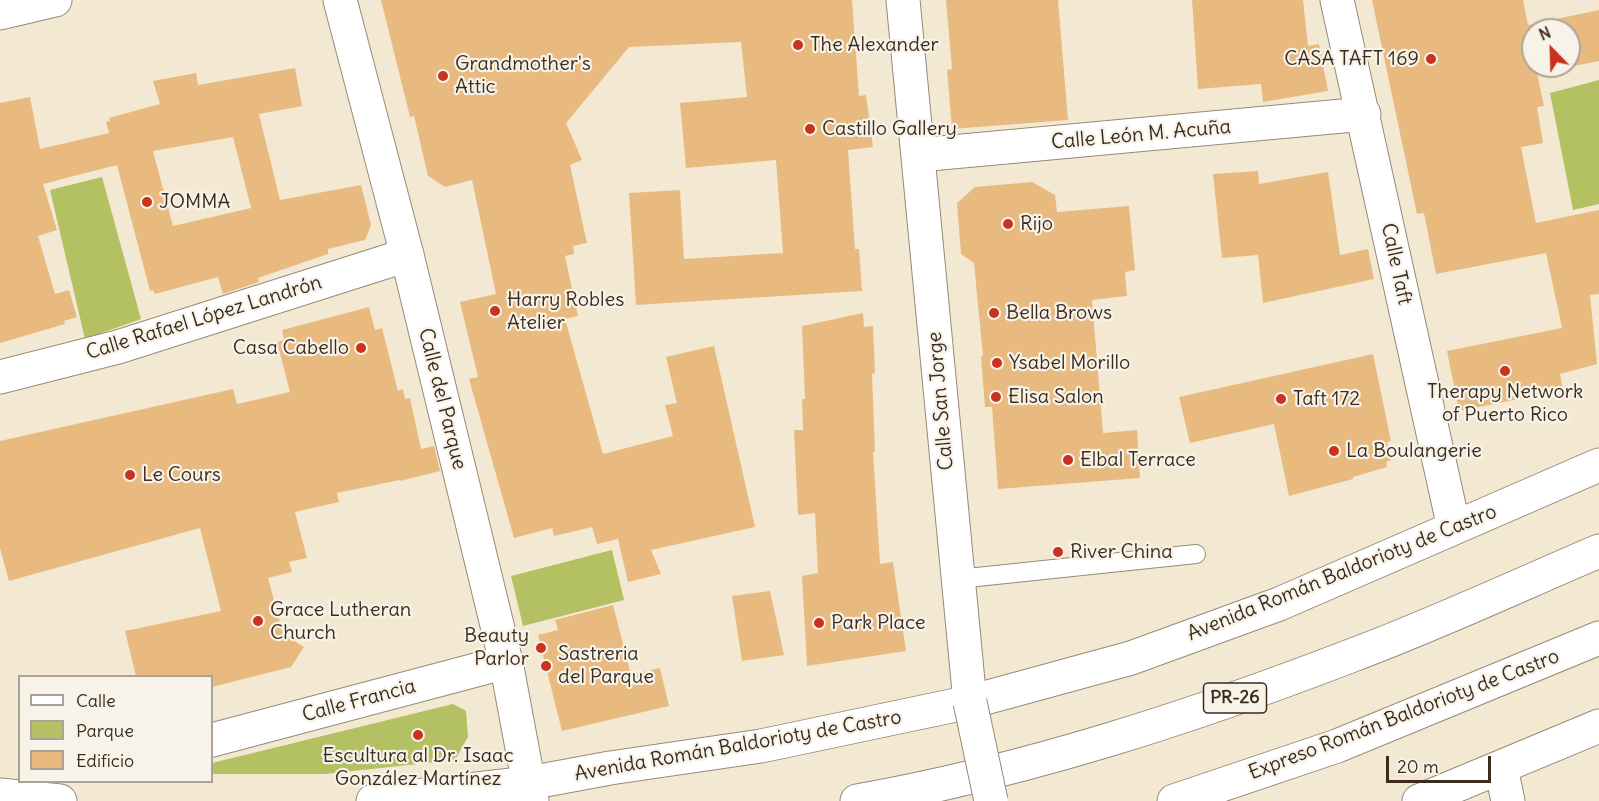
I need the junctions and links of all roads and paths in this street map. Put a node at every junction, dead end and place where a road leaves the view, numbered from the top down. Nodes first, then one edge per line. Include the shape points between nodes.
1 (55, 0) edge
2 (340, 0) edge
3 (903, 0) edge
4 (1337, 0) edge
5 (0, 13) edge
6 (1364, 114) junction
7 (919, 155) junction
8 (407, 255) junction
9 (0, 377) edge
10 (1599, 465) edge
11 (1454, 528) junction
12 (1599, 551) edge
13 (1196, 554) dead end
14 (958, 579) junction
15 (1599, 638) edge
16 (506, 662) junction
17 (970, 702) junction
18 (1599, 726) edge
19 (213, 740) edge
20 (1501, 768) junction
21 (531, 792) edge
22 (0, 795) edge
23 (60, 801) edge
24 (373, 801) edge
25 (857, 801) edge
26 (990, 801) edge
27 (1174, 801) edge
28 (1419, 801) edge
29 (1508, 801) edge

1 - 5 main road
2 - 8 main road, Calle del Parque
3 - 7 main road, Calle San Jorge
4 - 6 main road, Calle Taft
6 - 7 main road, Calle León M. Acuña
6 - 11 main road, Calle Taft
7 - 14 main road, Calle San Jorge
8 - 9 main road, Calle Rafael López Landrón via 118,347
8 - 16 main road, Calle del Parque
10 - 11 main road, Avenida Román Baldorioty de Castro
11 - 17 main road, Avenida Román Baldorioty de Castro via 1279,604 1131,658
12 - 25 main road, PR-26 via 1354,655 1237,698 1047,758
13 - 14 lane
14 - 17 main road, Calle San Jorge
15 - 27 main road, Expreso Román Baldorioty de Castro via 1337,746
16 - 19 main road, Calle Francia
16 - 21 main road, Calle del Parque
17 - 21 main road, Avenida Román Baldorioty de Castro via 761,746 610,768
17 - 26 main road, Calle San Jorge, bridge
18 - 20 main road
20 - 28 main road
20 - 29 main road
21 - 24 main road, Avenida Román Baldorioty de Castro
22 - 23 main road

